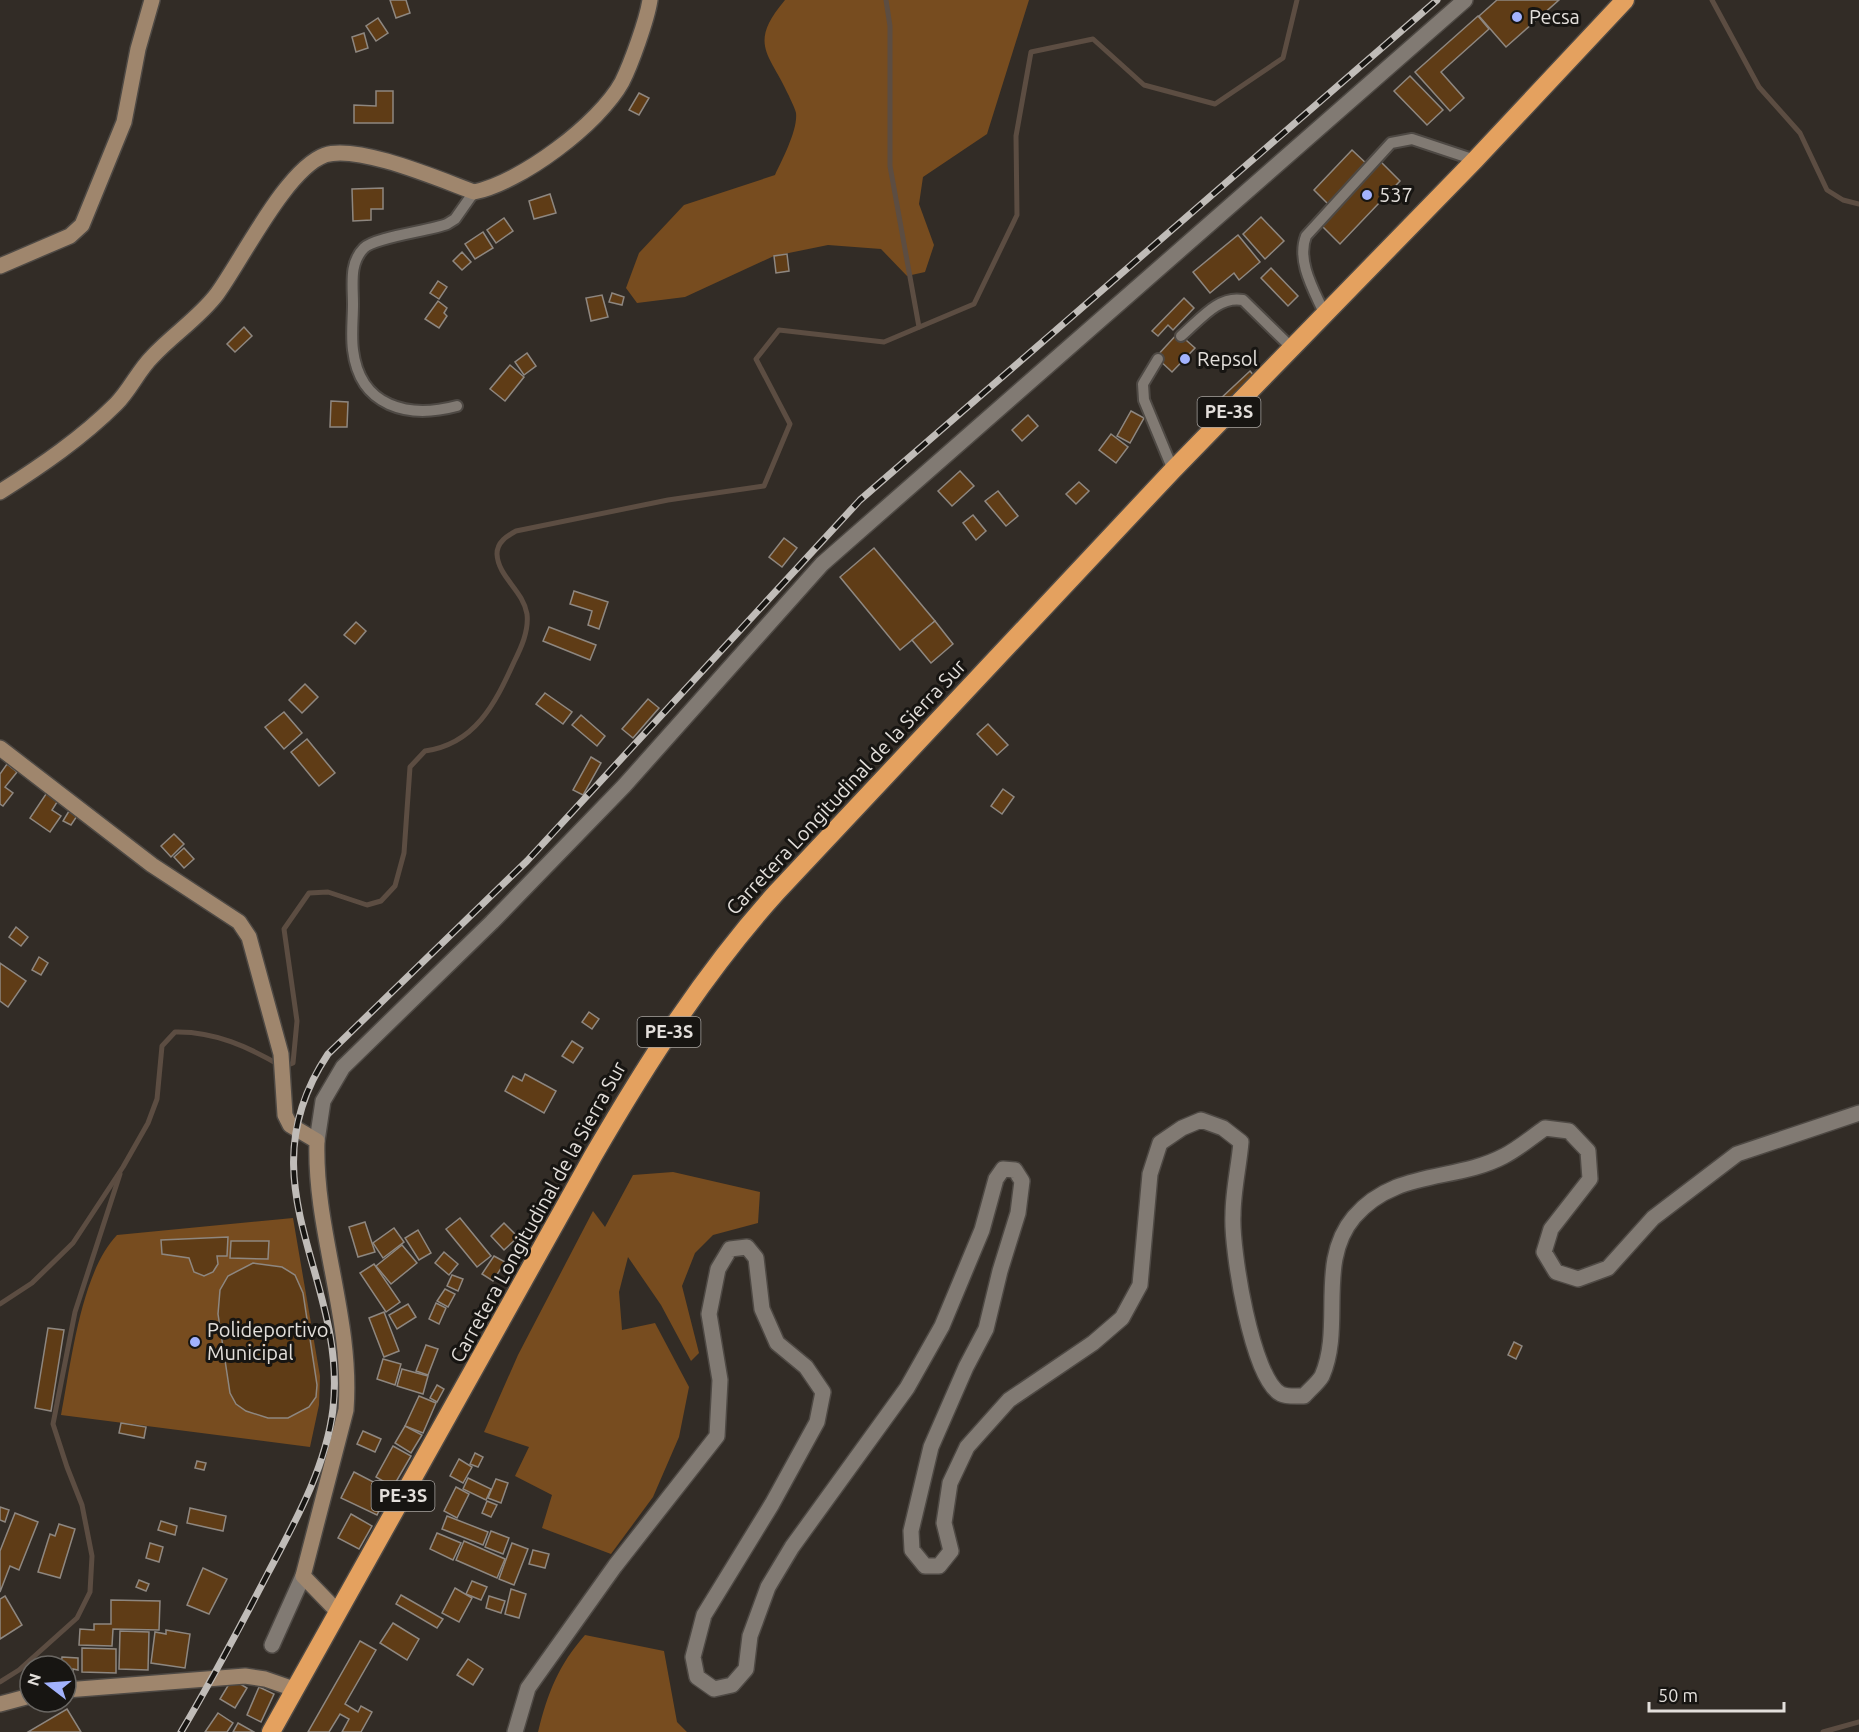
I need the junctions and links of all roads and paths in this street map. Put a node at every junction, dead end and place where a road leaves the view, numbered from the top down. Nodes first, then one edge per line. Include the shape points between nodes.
1 (152, 0) edge
2 (650, 0) edge
3 (1465, 0) edge
4 (1625, 0) edge
5 (1475, 160) junction
6 (474, 192) junction
7 (0, 266) edge
8 (1325, 315) junction
9 (1181, 336) dead end
10 (1292, 348) junction
11 (1158, 359) dead end
12 (457, 406) dead end
13 (1173, 470) junction
14 (0, 492) edge
15 (0, 748) edge
16 (1859, 1113) edge
17 (316, 1141) junction
18 (303, 1576) junction
19 (337, 1611) junction
20 (272, 1645) dead end
21 (78, 1689) edge
22 (294, 1689) junction
23 (18, 1699) edge
24 (0, 1704) edge
25 (271, 1732) edge
26 (515, 1732) edge

1 - 7 street via 124,122 82,225 70,236
2 - 6 street via 622,82 601,111 516,178
3 - 17 street via 822,564 624,786 492,922 342,1067 323,1101
4 - 5 highway, Carretera Longitudinal de la Sierra Sur / PE-3S
5 - 8 highway, Carretera Longitudinal de la Sierra Sur / PE-3S
5 - 8 lane via 1412,139 1391,143 1306,236 1306,267
6 - 12 lane via 447,224 366,245 356,257 353,270 353,350 367,388 380,401 394,407 424,411
6 - 14 street via 377,159 339,154 319,158 277,202 217,294 151,358 117,403 41,466
8 - 10 highway, Carretera Longitudinal de la Sierra Sur / PE-3S
9 - 10 lane via 1222,301 1234,298 1243,300
10 - 13 highway, Carretera Longitudinal de la Sierra Sur / PE-3S
11 - 13 lane via 1143,384 1144,400
13 - 19 highway, Carretera Longitudinal de la Sierra Sur / PE-3S via 776,893 695,992 593,1156
15 - 17 street via 152,865 239,922 249,937 280,1054 285,1115 290,1125
16 - 26 street via 1737,1154 1653,1218 1608,1268 1578,1279 1556,1272 1545,1252 1551,1229 1590,1179 1588,1151 1569,1131 1545,1128 1503,1156 1470,1168 1413,1179 1374,1199 1344,1231 1331,1292 1332,1344 1321,1378 1304,1396 1282,1395 1269,1385 1257,1357 1240,1287 1232,1216 1241,1142 1223,1128 1202,1120 1182,1128 1160,1143 1150,1174 1140,1285 1122,1318 1093,1343 1009,1400 967,1447 950,1483 944,1523 951,1551 939,1566 925,1566 912,1550 911,1531 931,1447 986,1329 1018,1213 1022,1181 1015,1170 1003,1169 942,1326 907,1388 792,1547 768,1587 750,1636 746,1669 732,1685 714,1689 697,1677 693,1657 704,1616 817,1422 823,1392 806,1366 777,1342 762,1309 756,1258 747,1247 730,1249 718,1269 709,1314 720,1380 717,1436 540,1670 528,1688
17 - 18 street via 318,1180 345,1335 348,1385 340,1440
18 - 19 street
18 - 20 street
19 - 22 highway, Carretera Longitudinal de la Sierra Sur / PE-3S
21 - 22 street via 245,1676
22 - 25 highway, Carretera Longitudinal de la Sierra Sur / PE-3S
23 - 24 street

